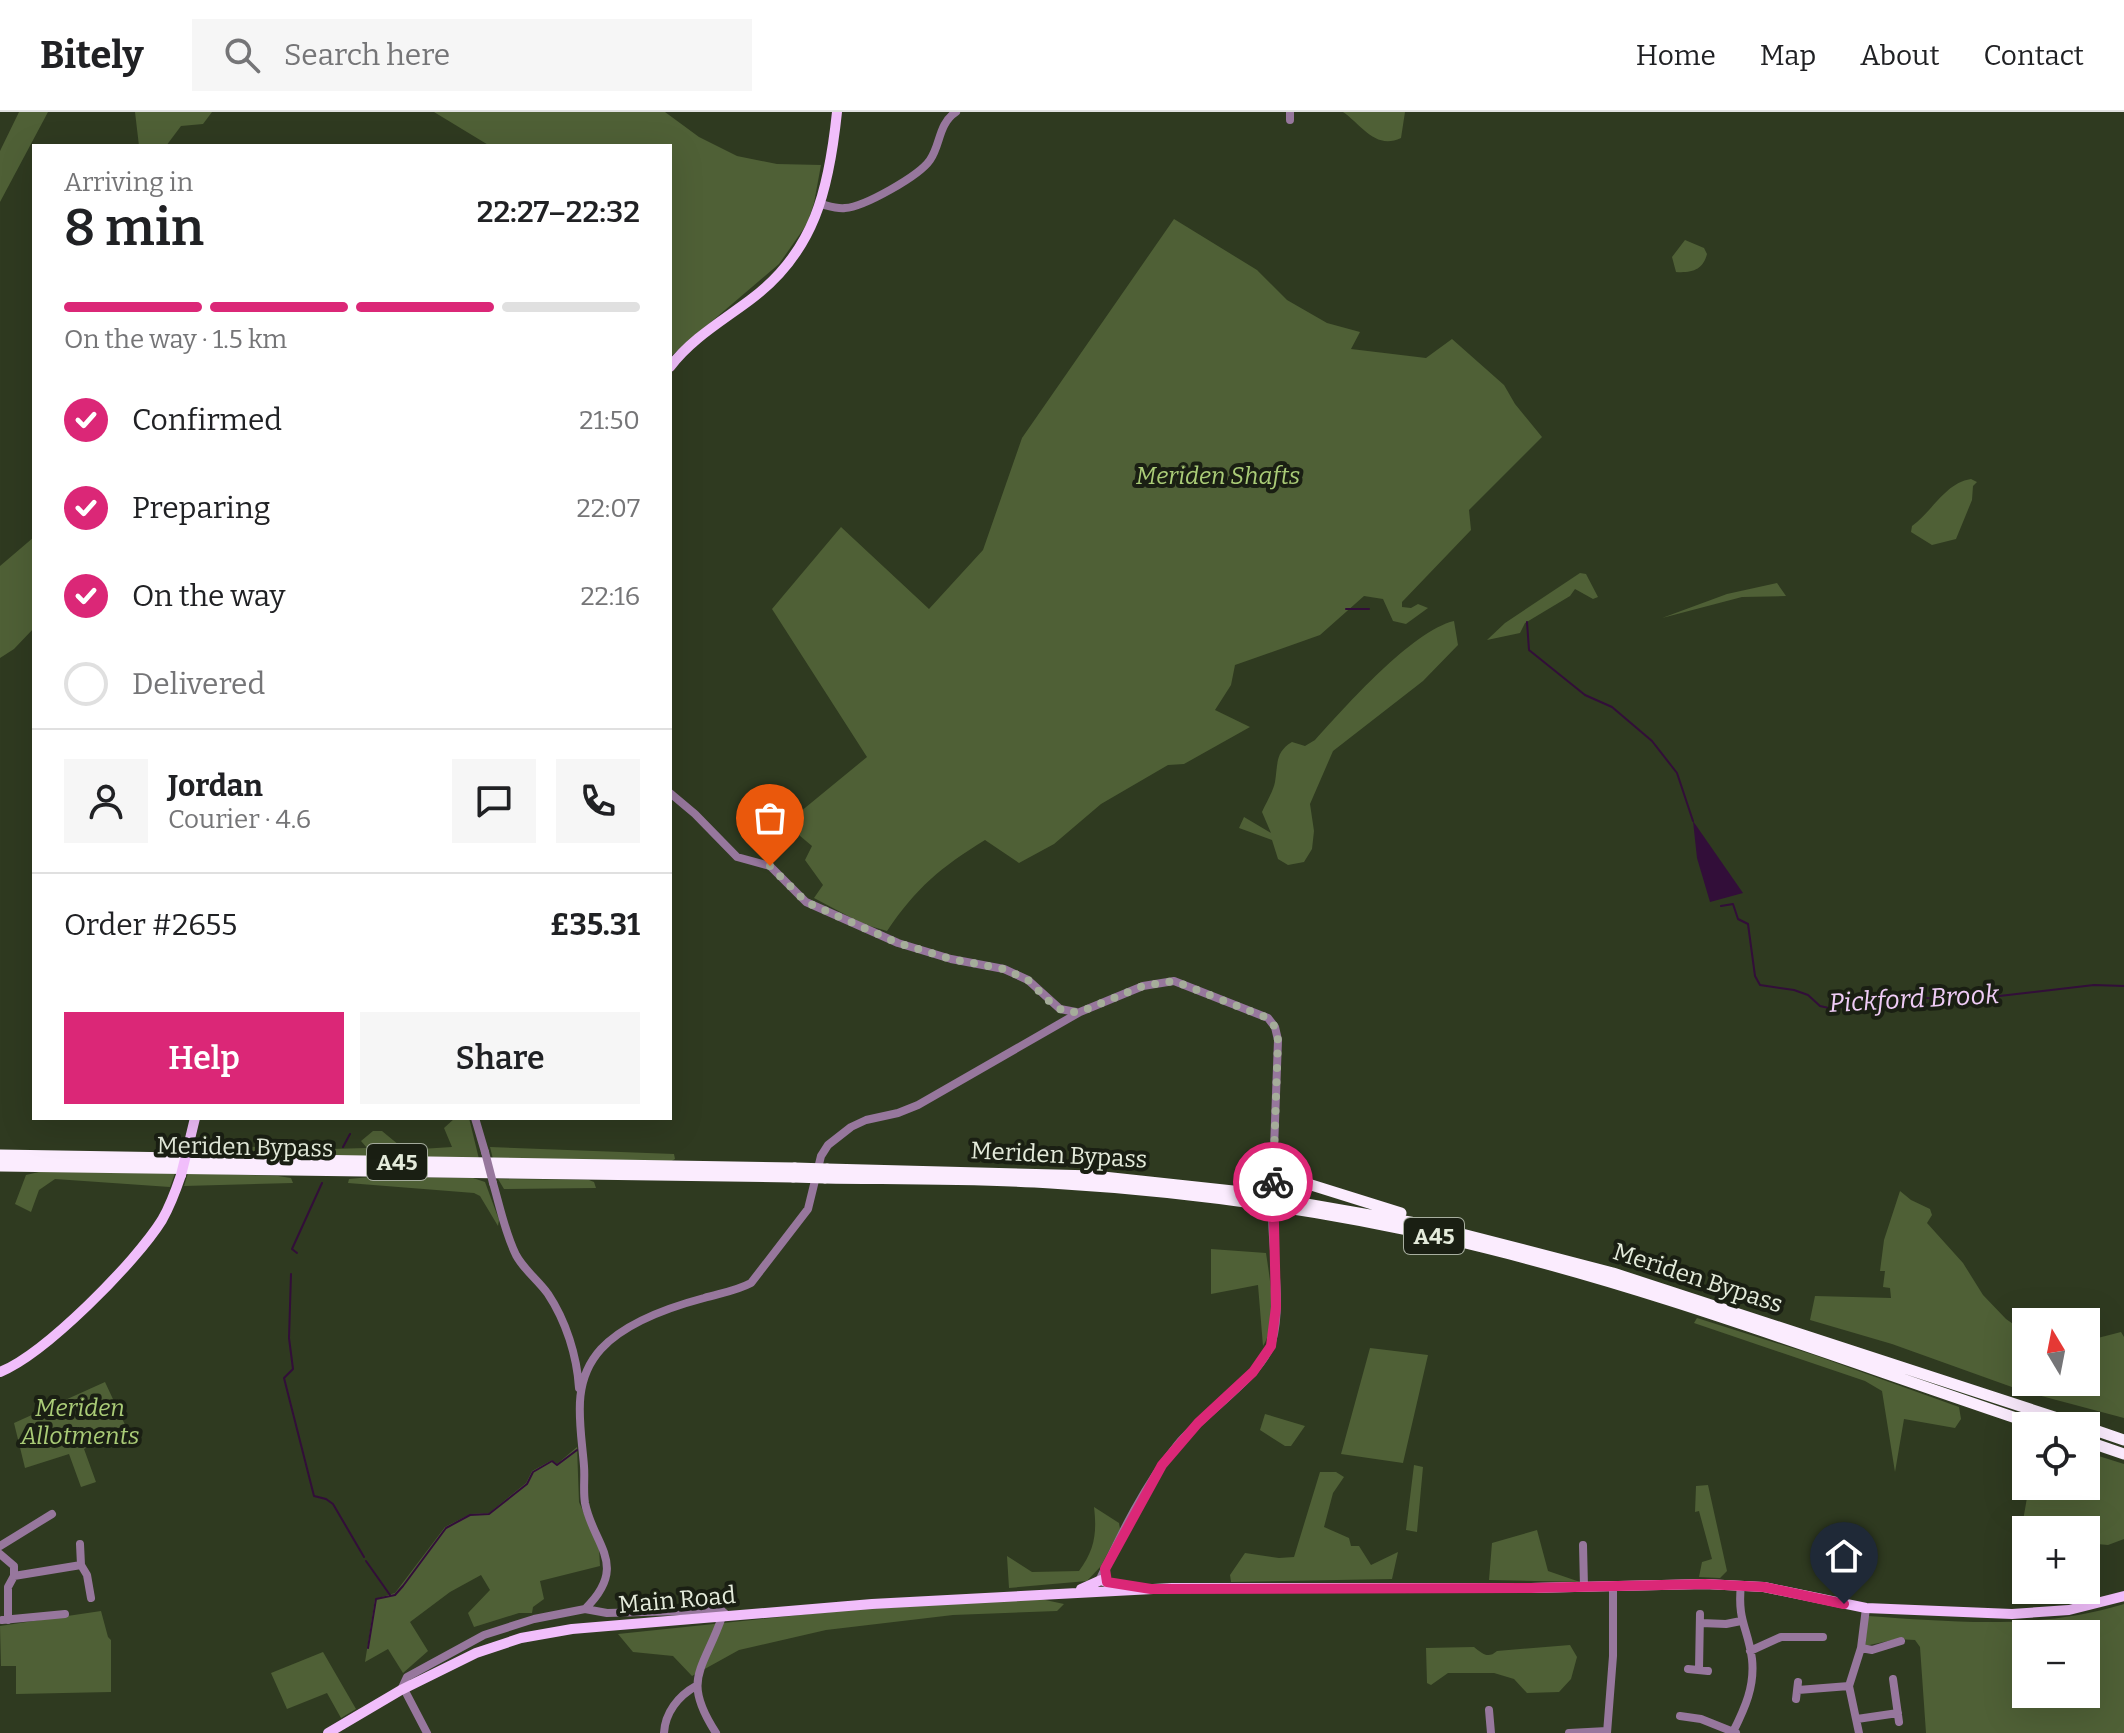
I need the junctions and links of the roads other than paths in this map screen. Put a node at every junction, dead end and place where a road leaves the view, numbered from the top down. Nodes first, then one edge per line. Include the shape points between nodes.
1 (837, 112) edge
2 (956, 112) edge
3 (821, 204) junction
4 (672, 365) edge
5 (672, 795) edge
6 (1060, 1009) junction
7 (1080, 1012) junction
8 (1059, 1023) junction
9 (195, 1120) edge
10 (476, 1120) edge
11 (0, 1155) edge
12 (0, 1166) edge
13 (794, 1172) junction
14 (826, 1174) junction
15 (1273, 1179) junction
16 (1427, 1225) junction
17 (0, 1372) edge
18 (582, 1374) junction
19 (2038, 1412) edge
20 (2012, 1417) edge
21 (2100, 1432) edge
22 (2124, 1440) edge
23 (2100, 1446) edge
24 (2124, 1454) edge
25 (52, 1514) dead end
26 (80, 1544) dead end
27 (1583, 1545) dead end
28 (0, 1546) edge
29 (0, 1554) edge
30 (67, 1556) dead end
31 (81, 1565) junction
32 (68, 1566) junction
33 (14, 1576) junction
34 (1102, 1585) junction
35 (1741, 1585) junction
36 (1613, 1586) junction
37 (1584, 1587) junction
38 (2124, 1596) edge
39 (91, 1598) dead end
40 (1866, 1608) junction
41 (585, 1609) junction
42 (65, 1614) dead end
43 (725, 1617) junction
44 (5, 1620) edge
45 (1741, 1621) junction
46 (1809, 1636) junction
47 (1823, 1637) dead end
48 (1901, 1641) dead end
49 (1808, 1648) dead end
50 (1861, 1648) junction
51 (1750, 1651) junction
52 (1688, 1669) dead end
53 (1893, 1679) dead end
54 (696, 1686) junction
55 (1849, 1686) junction
56 (402, 1690) junction
57 (1797, 1690) dead end
58 (1692, 1706) dead end
59 (1489, 1710) dead end
60 (1680, 1716) dead end
61 (1691, 1718) junction
62 (1857, 1719) junction
63 (1607, 1732) edge
64 (1735, 1732) edge
65 (328, 1733) edge
66 (427, 1733) edge
67 (664, 1733) edge
68 (716, 1733) edge
69 (1491, 1733) edge
70 (1569, 1733) edge
71 (1859, 1733) edge

1 - 3 main road
2 - 3 street via 945,122 921,169 871,201 847,208
3 - 4 main road via 802,247 785,268
5 - 6 street via 737,857 770,866 806,902 898,943 1004,969 1028,980
6 - 7 street
6 - 8 street
7 - 8 street
7 - 15 street via 1143,986 1174,981 1270,1020 1278,1040
8 - 18 street via 918,1105 851,1127 828,1145 808,1209 751,1283 668,1309 622,1333
9 - 17 main road, bridge via 181,1175 162,1219 128,1262 45,1344
10 - 18 street, bridge via 508,1239 548,1293
11 - 13 highway, Meriden Bypass / A45
12 - 13 highway, Meriden Bypass / A45
13 - 14 highway, Meriden Bypass / A45, bridge
14 - 16 highway, Meriden Bypass / A45 via 1094,1176 1233,1191
14 - 20 highway, Meriden Bypass / A45 via 1144,1191 1298,1210 1444,1238 1606,1281
15 - 16 highway
15 - 34 street, bridge via 1276,1307 1271,1346 1253,1372 1162,1465 1105,1569
16 - 19 highway, Meriden Bypass / A45 via 1613,1273
18 - 41 street via 585,1501 607,1566
21 - 22 highway, Meriden Bypass / A45
23 - 24 highway
25 - 28 street via 34,1518
26 - 31 street
27 - 37 street
29 - 33 street via 11,1561
30 - 32 street
31 - 32 street
31 - 39 street
32 - 33 street
33 - 44 street
34 - 37 main road
34 - 43 main road, Main Road via 1051,1594
35 - 36 main road
35 - 40 main road
35 - 45 street
36 - 37 main road
36 - 63 street
38 - 40 main road via 2041,1613
40 - 50 street
41 - 43 street via 721,1610
41 - 56 street via 484,1635 407,1677
42 - 44 street
43 - 54 street
43 - 56 main road, Main Road via 521,1638 476,1653
45 - 51 street
45 - 52 street via 1700,1619 1704,1670
46 - 47 street
46 - 49 street
46 - 51 street via 1781,1637
48 - 50 street
50 - 55 street
51 - 64 street via 1750,1695
53 - 62 street via 1901,1690 1898,1717
54 - 67 street via 678,1699 664,1721
54 - 68 street via 700,1708
55 - 57 street
55 - 62 street
56 - 65 main road, Main Road
56 - 66 street
58 - 61 street
59 - 69 street
60 - 61 street
61 - 64 street
62 - 71 street
63 - 70 street

